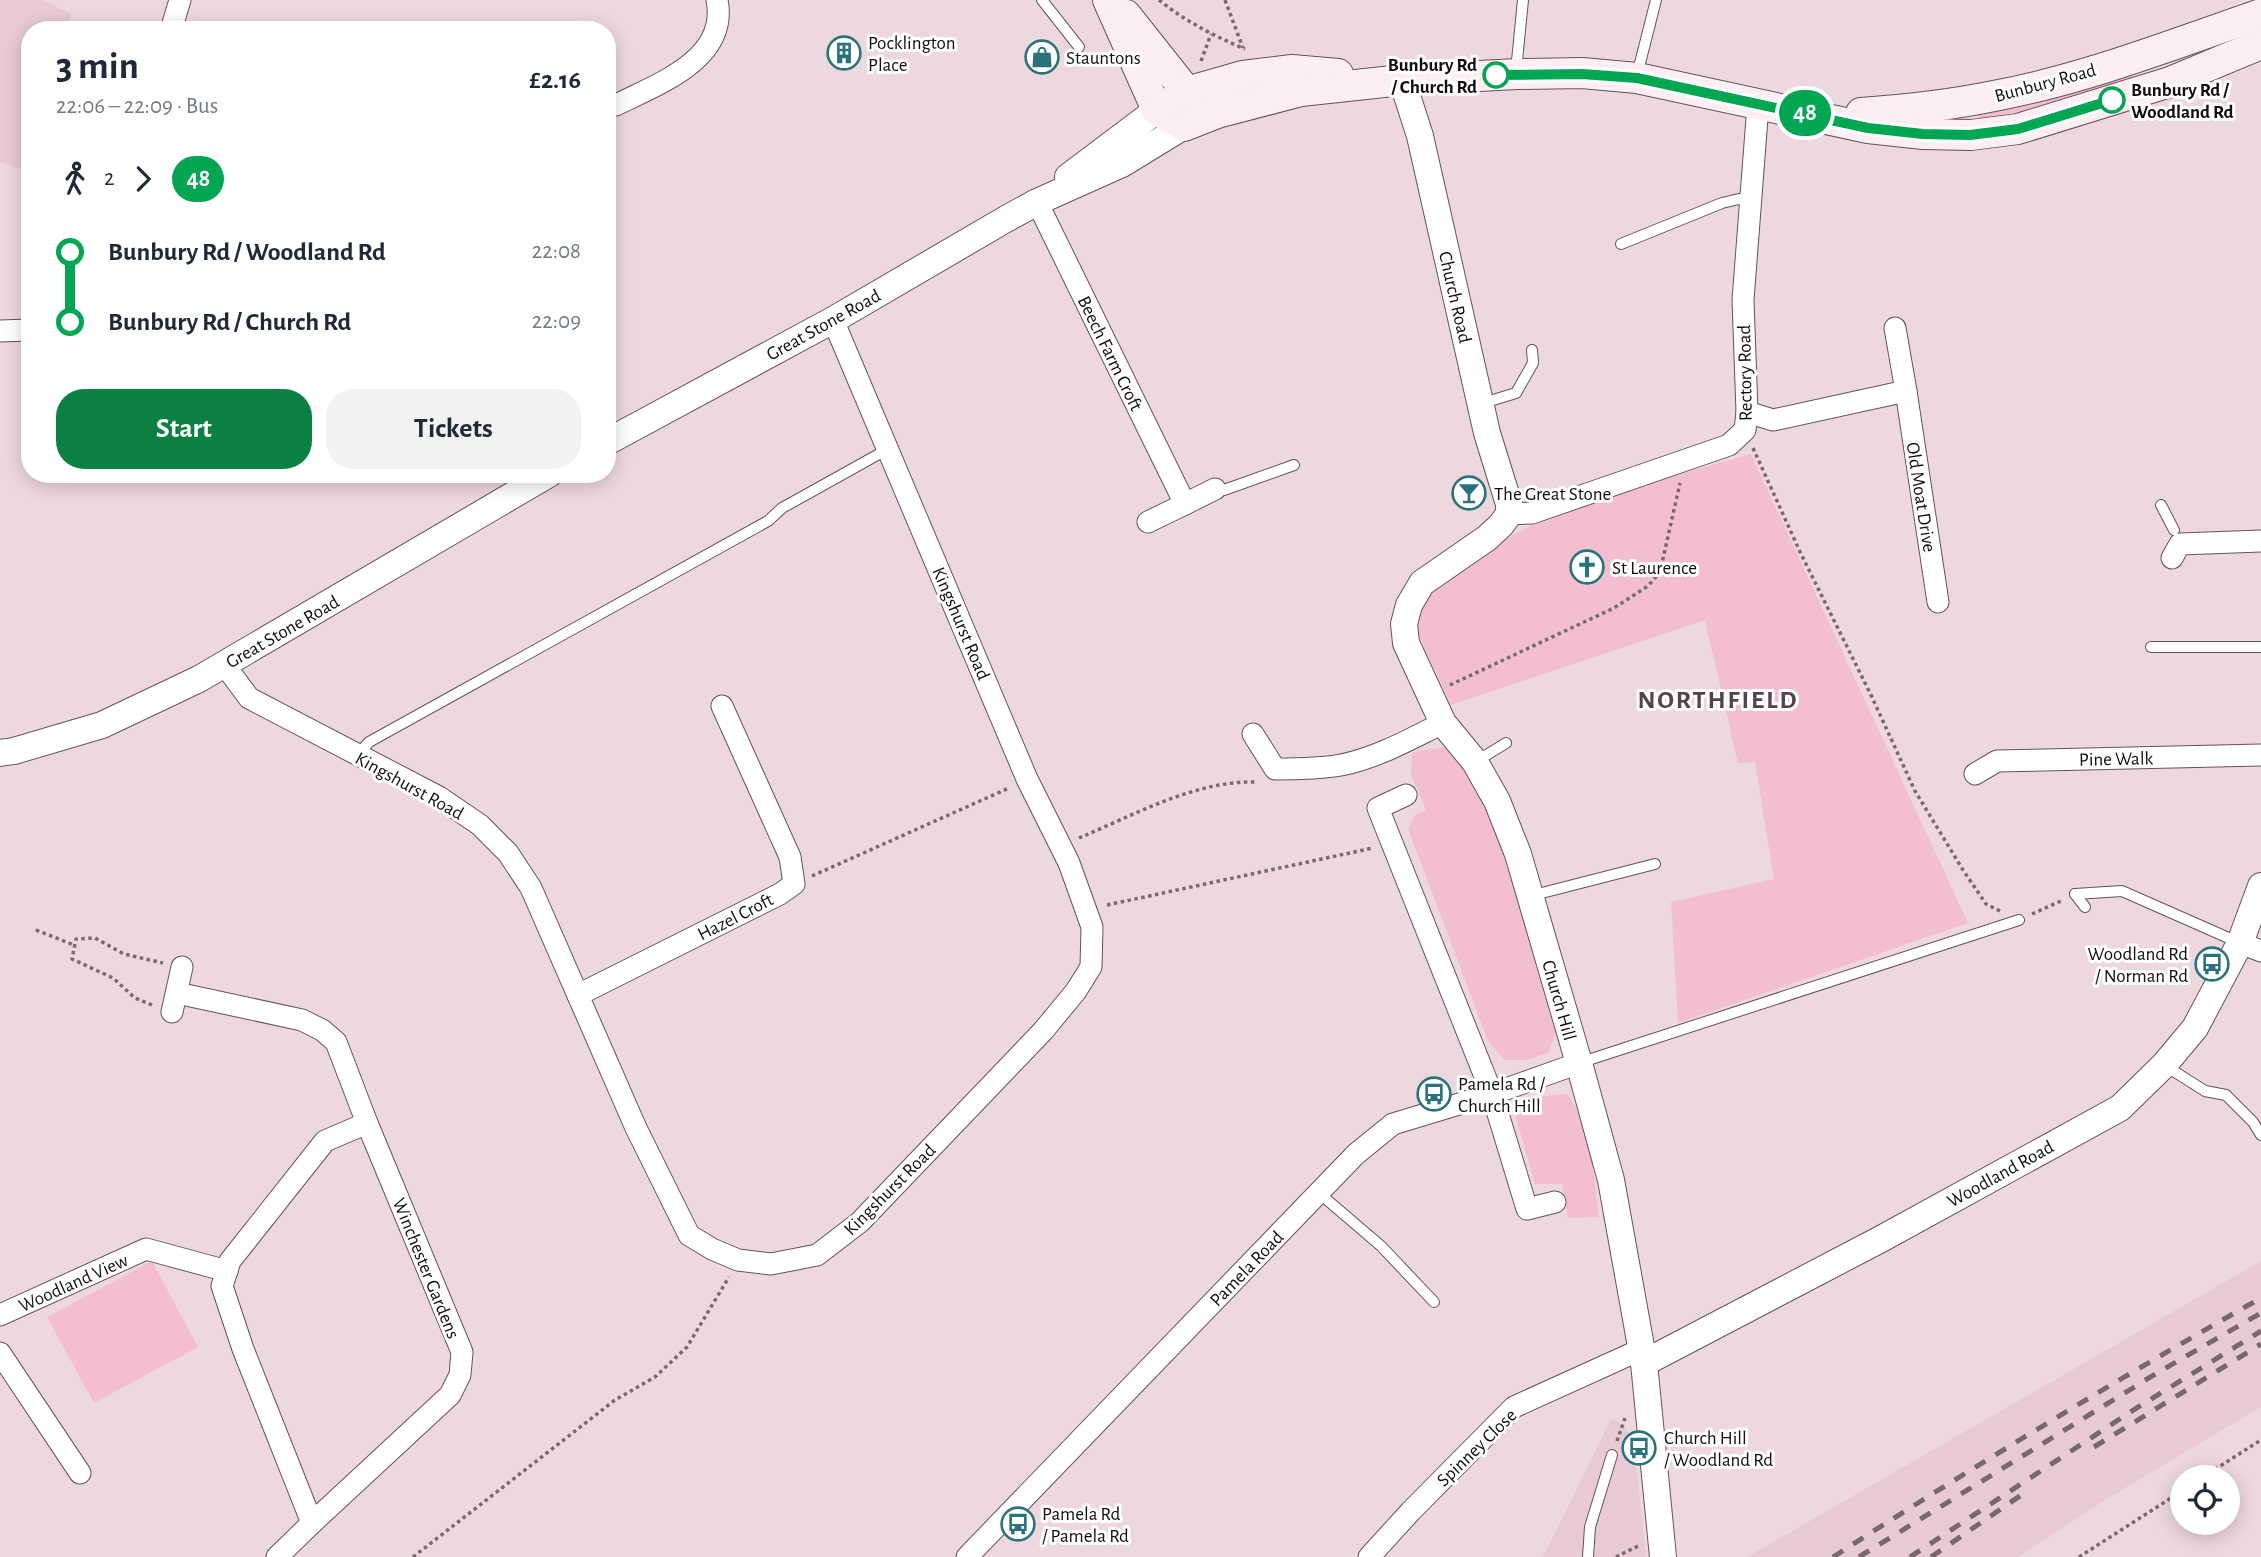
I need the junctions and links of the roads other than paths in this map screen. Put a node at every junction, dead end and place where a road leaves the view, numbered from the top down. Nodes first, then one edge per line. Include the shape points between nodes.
1 (180, 0) edge
2 (717, 0) edge
3 (1042, 0) edge
4 (1108, 0) edge
5 (1114, 0) edge
6 (1523, 0) edge
7 (1656, 0) edge
8 (2260, 14) edge
9 (174, 21) edge
10 (2261, 44) edge
11 (1079, 47) dead end
12 (1516, 74) junction
13 (1637, 78) junction
14 (1402, 80) junction
15 (1187, 92) junction
16 (616, 105) dead end
17 (1758, 105) junction
18 (1157, 110) junction
19 (1822, 116) junction
20 (1184, 126) junction
21 (1751, 200) junction
22 (1037, 202) junction
23 (1621, 244) dead end
24 (833, 320) junction
25 (1895, 328) dead end
26 (21, 330) edge
27 (0, 331) edge
28 (1532, 350) dead end
29 (1906, 391) junction
30 (1480, 404) junction
31 (1746, 421) junction
32 (616, 437) edge
33 (888, 449) junction
34 (1294, 465) dead end
35 (534, 483) edge
36 (1215, 489) joint
37 (1185, 504) junction
38 (2161, 505) dead end
39 (1509, 514) junction
40 (1148, 522) dead end
41 (2261, 541) edge
42 (2175, 544) joint
43 (1938, 602) dead end
44 (2151, 647) dead end
45 (2261, 647) edge
46 (226, 664) junction
47 (722, 706) dead end
48 (1443, 723) junction
49 (1254, 734) dead end
50 (1506, 743) dead end
51 (0, 753) edge
52 (358, 755) junction
53 (2261, 755) edge
54 (1475, 762) junction
55 (1975, 774) dead end
56 (1406, 795) dead end
57 (1655, 864) dead end
58 (2261, 886) edge
59 (1530, 896) junction
60 (2085, 907) dead end
61 (2019, 920) road end
62 (2250, 947) edge
63 (182, 967) road end
64 (578, 995) junction
65 (1579, 1063) junction
66 (2164, 1065) junction
67 (1492, 1094) junction
68 (367, 1123) junction
69 (2261, 1135) edge
70 (1319, 1193) junction
71 (1555, 1202) dead end
72 (227, 1271) junction
73 (1434, 1302) dead end
74 (0, 1315) edge
75 (0, 1353) edge
76 (1643, 1356) junction
77 (1612, 1455) dead end
78 (79, 1473) dead end
79 (312, 1523) junction
80 (1651, 1551) edge
81 (277, 1557) edge
82 (967, 1557) edge
83 (1369, 1557) edge
84 (1588, 1557) edge

1 - 9 street
2 - 16 street via 716,36 685,70
3 - 11 lane
4 - 18 main road
5 - 15 main road
6 - 12 lane
7 - 13 lane
8 - 19 main road, Bunbury Road via 2103,67 1996,96
10 - 19 main road, Bunbury Road via 2170,82 2018,129 1923,134 1868,128
12 - 13 main road, Bunbury Road
12 - 14 main road, Bunbury Road
13 - 17 main road, Bunbury Road
14 - 15 main road via 1292,70 1233,78
14 - 20 main road via 1301,91
14 - 30 street, Church Road via 1420,136
15 - 18 main road
15 - 20 main road
17 - 19 main road, Bunbury Road
17 - 21 street, Rectory Road
18 - 20 main road
18 - 22 street, Great Stone Road
20 - 22 street, Great Stone Road via 1122,164
21 - 23 lane via 1722,203
21 - 31 street, Rectory Road via 1743,300
22 - 24 street, Great Stone Road
22 - 37 street, Beech Farm Croft
24 - 32 street, Great Stone Road
24 - 33 street, Kingshurst Road
25 - 29 street, Old Moat Drive
26 - 27 street
28 - 30 lane via 1533,363 1516,393
29 - 31 street via 1773,420
29 - 43 street, Old Moat Drive
30 - 39 street, Church Road
31 - 39 street, Rectory Road via 1729,445 1532,513
33 - 52 lane via 782,508 768,521 369,742
33 - 64 street, Kingshurst Road via 1027,779 1069,863 1092,927 1091,967 1043,1031 860,1222 817,1255 771,1264 738,1260 689,1235
34 - 36 lane via 1224,490
35 - 46 street, Great Stone Road
36 - 37 street
37 - 40 street
38 - 42 lane
39 - 48 street, Church Hill via 1487,538 1422,583 1409,605 1406,643
41 - 42 street
44 - 45 lane
46 - 51 street, Great Stone Road via 102,725
46 - 52 street, Kingshurst Road via 249,698
47 - 64 street, Hazel Croft via 790,857 794,884
48 - 49 street via 1392,748 1342,765 1306,769 1275,769
48 - 54 street, Church Hill
50 - 54 lane
52 - 64 street, Kingshurst Road via 439,797 480,825 508,853 531,888
53 - 55 street, Pine Walk via 1997,761
54 - 59 street, Church Hill via 1501,812
56 - 67 street via 1378,808
57 - 59 lane
58 - 62 street, Woodland Road
59 - 65 street, Church Hill
60 - 62 lane via 2075,894 2122,891
61 - 65 lane
62 - 66 street, Woodland Road
63 - 68 street, Winchester Gardens via 175,1003 302,1020 322,1030 335,1042
65 - 67 street, Pamela Road
65 - 76 street, Church Hill via 1611,1180
66 - 69 lane via 2205,1091 2226,1095
66 - 76 street, Woodland Road via 2120,1108 1881,1239
67 - 70 street, Pamela Road via 1393,1124
67 - 71 street via 1527,1209
68 - 72 street via 325,1140 230,1261
68 - 79 street, Winchester Gardens via 462,1352 460,1375 450,1395
70 - 73 lane via 1381,1246
70 - 82 street, Pamela Road
72 - 74 street, Woodland View via 146,1249
72 - 79 street via 222,1286 243,1349
75 - 78 street
76 - 80 street, Church Hill
76 - 83 street, Spinney Close via 1514,1407
77 - 84 lane via 1590,1527
79 - 81 street, Winchester Gardens

